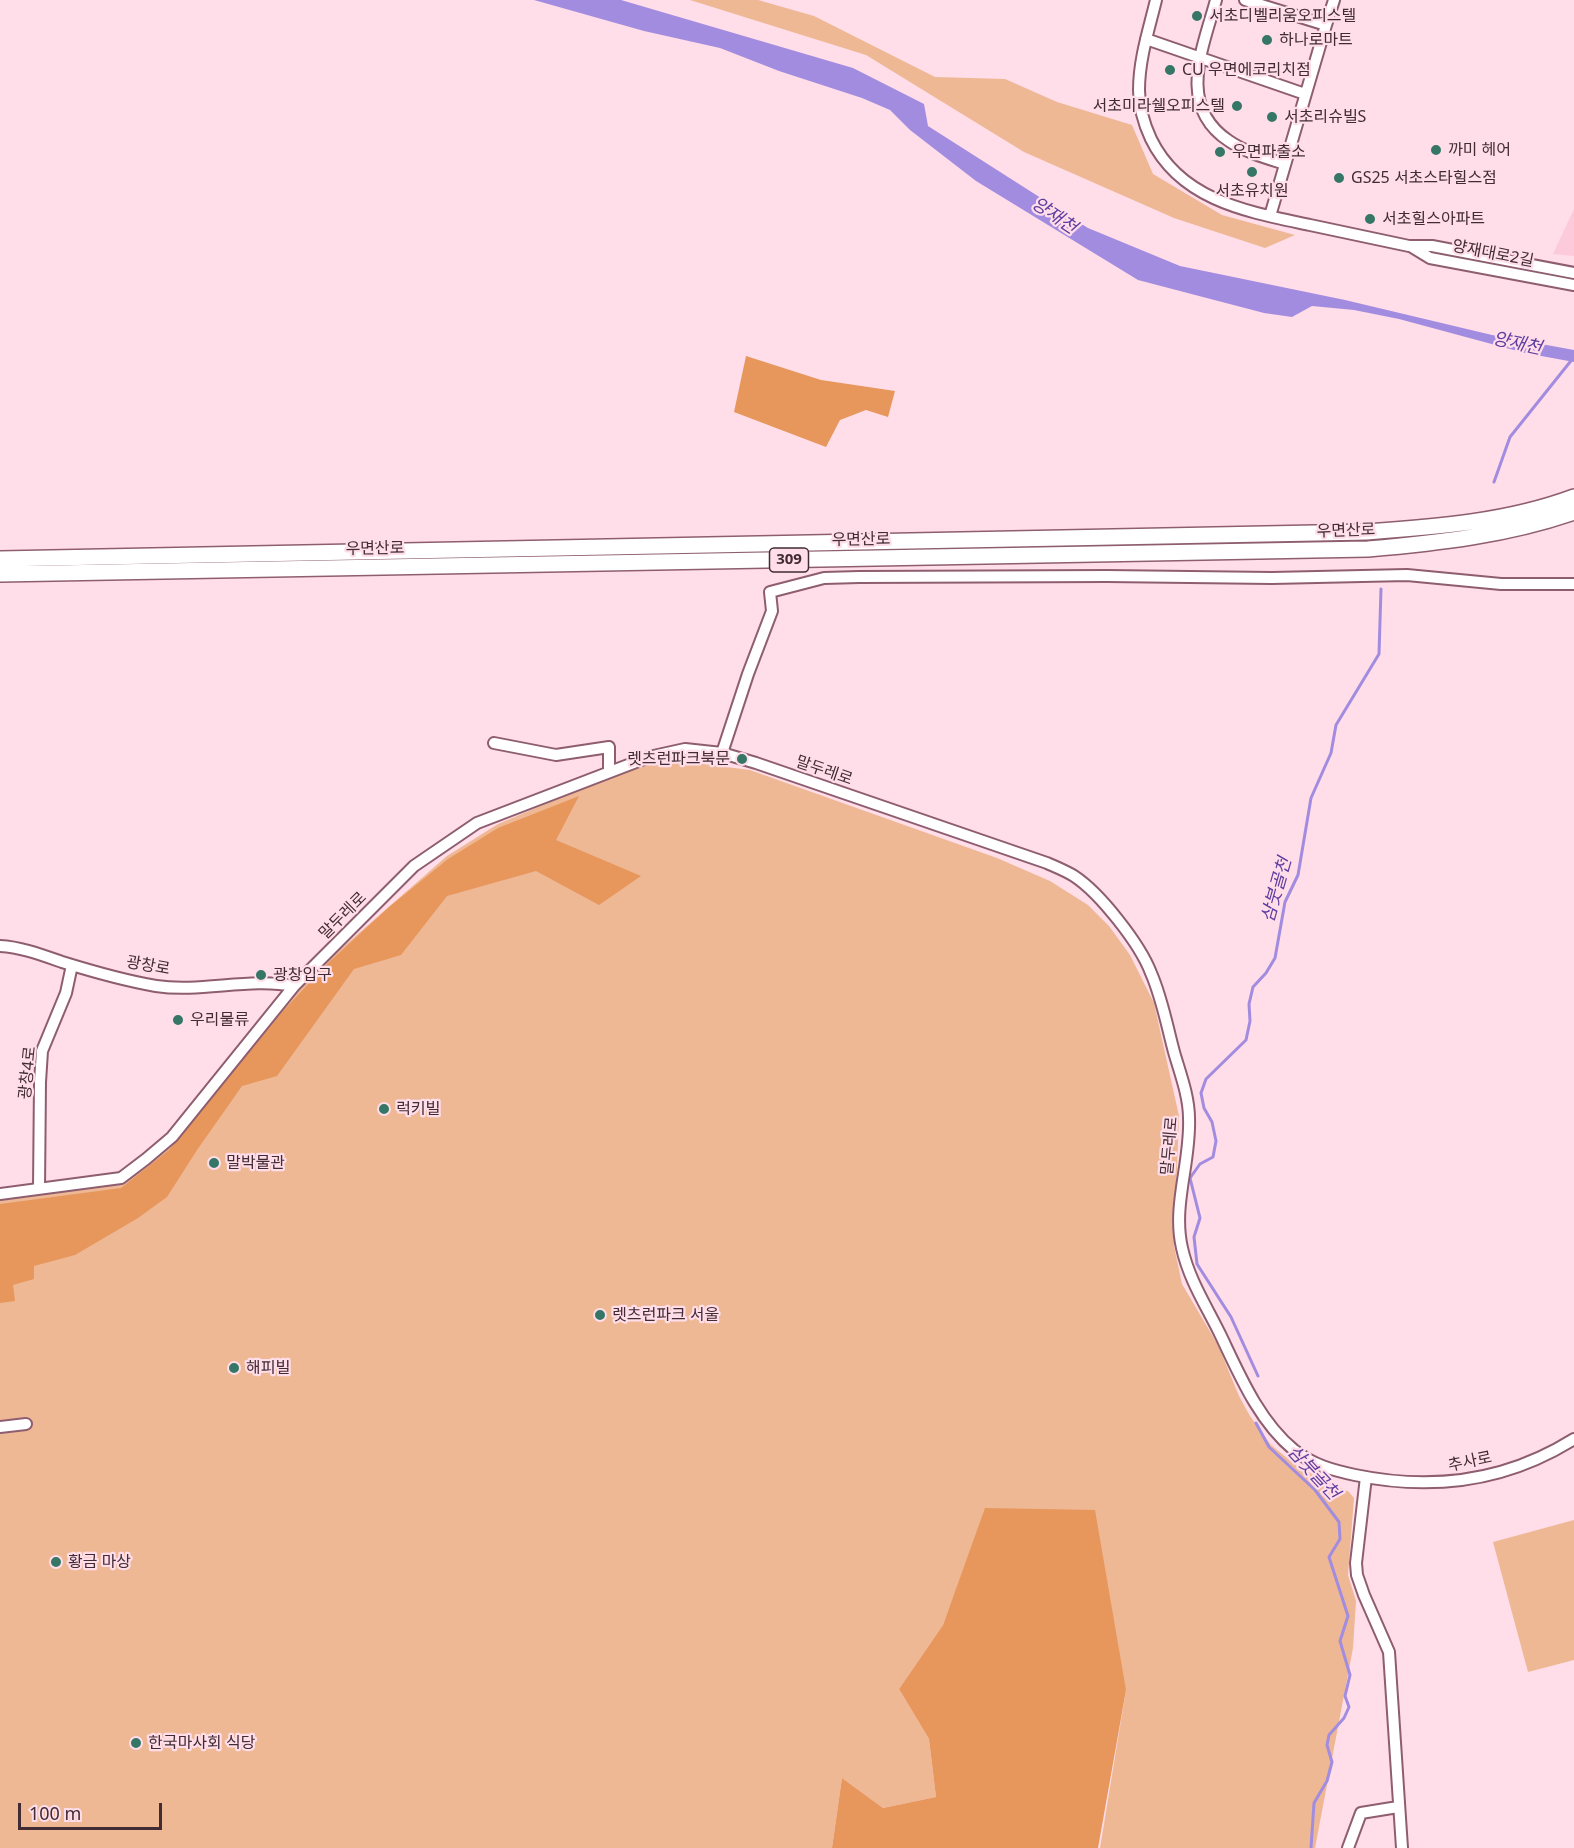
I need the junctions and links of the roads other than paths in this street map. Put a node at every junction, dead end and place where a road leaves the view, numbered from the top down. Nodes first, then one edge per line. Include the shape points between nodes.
1 (1156, 0) edge
2 (1216, 0) edge
3 (1245, 0) edge
4 (1334, 0) edge
5 (1326, 25) junction
6 (1146, 39) junction
7 (1200, 58) junction
8 (1305, 94) junction
9 (1285, 164) junction
10 (1270, 216) junction
11 (1409, 246) junction
12 (1574, 273) edge
13 (1574, 285) edge
14 (1574, 497) edge
15 (1574, 512) edge
16 (0, 560) edge
17 (0, 574) edge
18 (1574, 584) edge
19 (495, 744) dead end
20 (722, 753) junction
21 (609, 771) junction
22 (0, 946) edge
23 (72, 965) junction
24 (294, 986) junction
25 (39, 1188) junction
26 (0, 1194) edge
27 (26, 1424) dead end
28 (0, 1427) edge
29 (1574, 1439) edge
30 (1366, 1477) junction
31 (1398, 1806) junction
32 (1348, 1848) edge
33 (1402, 1848) edge

1 - 6 street, 양재대로2길
2 - 7 street
3 - 5 street
4 - 5 street
5 - 8 street
6 - 7 street
6 - 10 street, 양재대로2길 via 1140,103 1148,132 1165,161 1176,173 1220,202
7 - 8 street
7 - 9 street via 1196,77 1199,101 1221,136
8 - 9 street
9 - 10 street
10 - 11 street, 양재대로2길
11 - 12 street, 양재대로2길 via 1432,246
11 - 13 street, 양재대로2길 via 1430,258
14 - 16 highway, 우면산로 / 309 via 1443,527 1366,532
15 - 17 highway, 우면산로 / 309 via 1440,543 1368,549
18 - 20 street via 1501,584 1407,575 824,578 770,592 772,611
19 - 21 street via 556,755 609,747
20 - 21 street, 말두레로 via 686,749
20 - 30 street, 말두레로 via 1047,863 1074,876 1131,935 1151,972 1163,1008 1190,1118 1179,1210 1181,1247 1192,1281 1257,1405 1280,1437 1324,1468
21 - 24 street, 말두레로 via 477,823 414,866
22 - 23 street, 광창로
23 - 24 street, 광창로 via 157,986 273,982
23 - 25 street, 광창4로 via 66,993 42,1051
24 - 25 street, 말두레로 via 172,1137 146,1160 121,1178
25 - 26 street, 말두레로
27 - 28 street
29 - 30 street, 추사로 via 1535,1461 1466,1480 1412,1484
30 - 31 street via 1357,1575 1389,1652
31 - 32 street via 1361,1813
31 - 33 street

